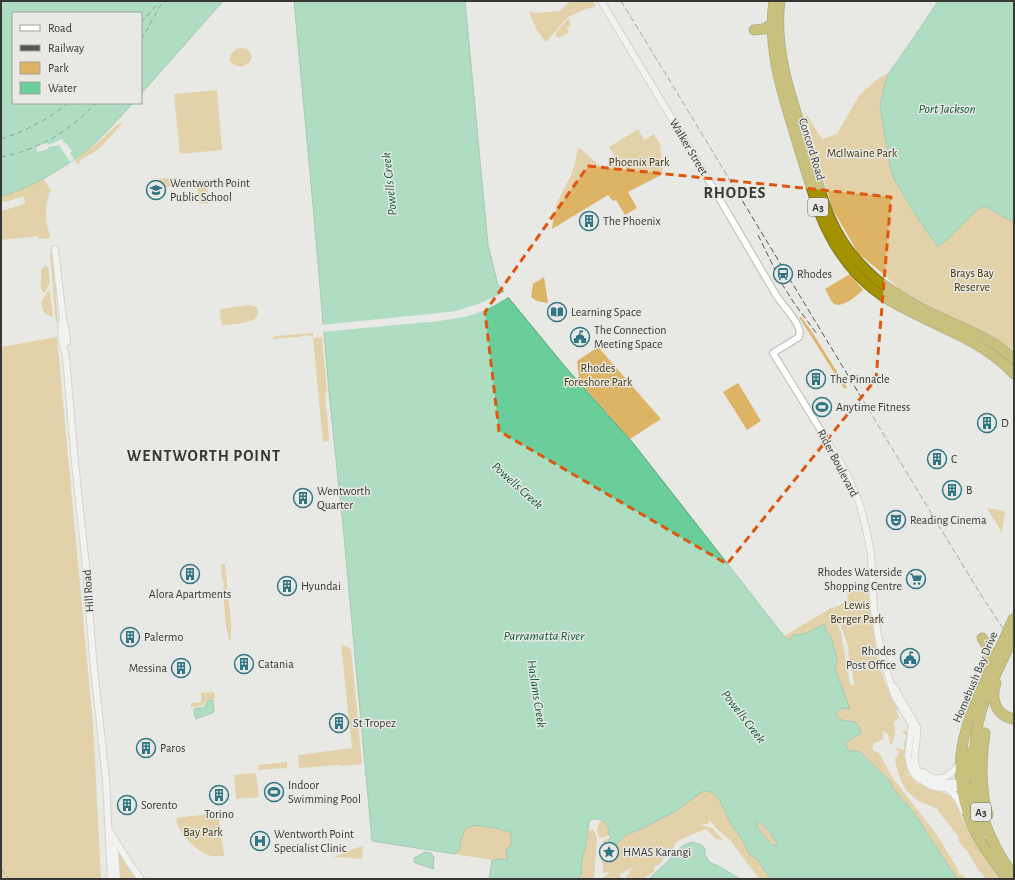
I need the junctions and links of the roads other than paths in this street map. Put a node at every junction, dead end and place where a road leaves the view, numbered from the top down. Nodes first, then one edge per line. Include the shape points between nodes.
1 (601, 1) edge
2 (774, 1) edge
3 (780, 1) edge
4 (772, 24) junction
5 (754, 30) dead end
6 (55, 249) dead end
7 (773, 353) joint
8 (1014, 359) edge
9 (1014, 374) edge
10 (1014, 617) edge
11 (1014, 633) edge
12 (982, 638) dead end
13 (1003, 653) junction
14 (1014, 719) edge
15 (967, 724) junction
16 (914, 726) junction
17 (985, 733) dead end
18 (975, 741) junction
19 (915, 750) junction
20 (960, 763) junction
21 (962, 784) junction
22 (946, 788) junction
23 (109, 830) junction
24 (979, 840) junction
25 (1012, 872) edge
26 (111, 879) edge
27 (117, 879) edge
28 (141, 879) edge
29 (1007, 879) edge

1 - 7 street, Walker Street via 779,301 797,326 799,337
2 - 4 highway, Concord Road / A3
3 - 8 highway, Concord Road / A3 via 780,39 792,98 827,211 841,238 856,259 884,286 989,340
4 - 5 highway via 764,29
4 - 9 highway, Concord Road / A3 via 776,65 787,108 822,220 839,252 859,277 884,297 978,345
6 - 23 street, Hill Road
7 - 16 street, Rider Boulevard via 834,451 859,502 871,554 874,610 882,656 894,695
10 - 13 highway, Homebush Bay Drive / A3, bridge
11 - 13 highway, Homebush Bay Drive / A3, bridge
12 - 15 highway via 989,651 989,660 966,716
13 - 14 highway via 994,696 996,706 1002,714
13 - 15 highway, Homebush Bay Drive / A3 via 982,688
13 - 18 highway, Homebush Bay Drive / A3 via 984,701
15 - 20 highway, Homebush Bay Drive / A3
16 - 19 street via 917,732
16 - 22 street via 908,756 912,771 927,784
17 - 25 highway via 982,766 985,804 997,840
18 - 21 highway via 969,754 966,778
18 - 25 highway, Homebush Bay Drive / A3 via 974,774 980,808 994,845
19 - 20 street via 920,768 933,778 948,776
19 - 21 street via 916,766 925,778 938,783
20 - 21 highway, Homebush Bay Drive / A3
21 - 22 street via 955,788
21 - 24 highway, Homebush Bay Drive / A3 via 967,813
21 - 25 highway via 968,789 985,838
22 - 24 street via 958,798 967,821
23 - 26 street, Hill Road
23 - 27 street, Hill Road via 114,843
23 - 28 street
24 - 29 highway, Homebush Bay Drive / A3

